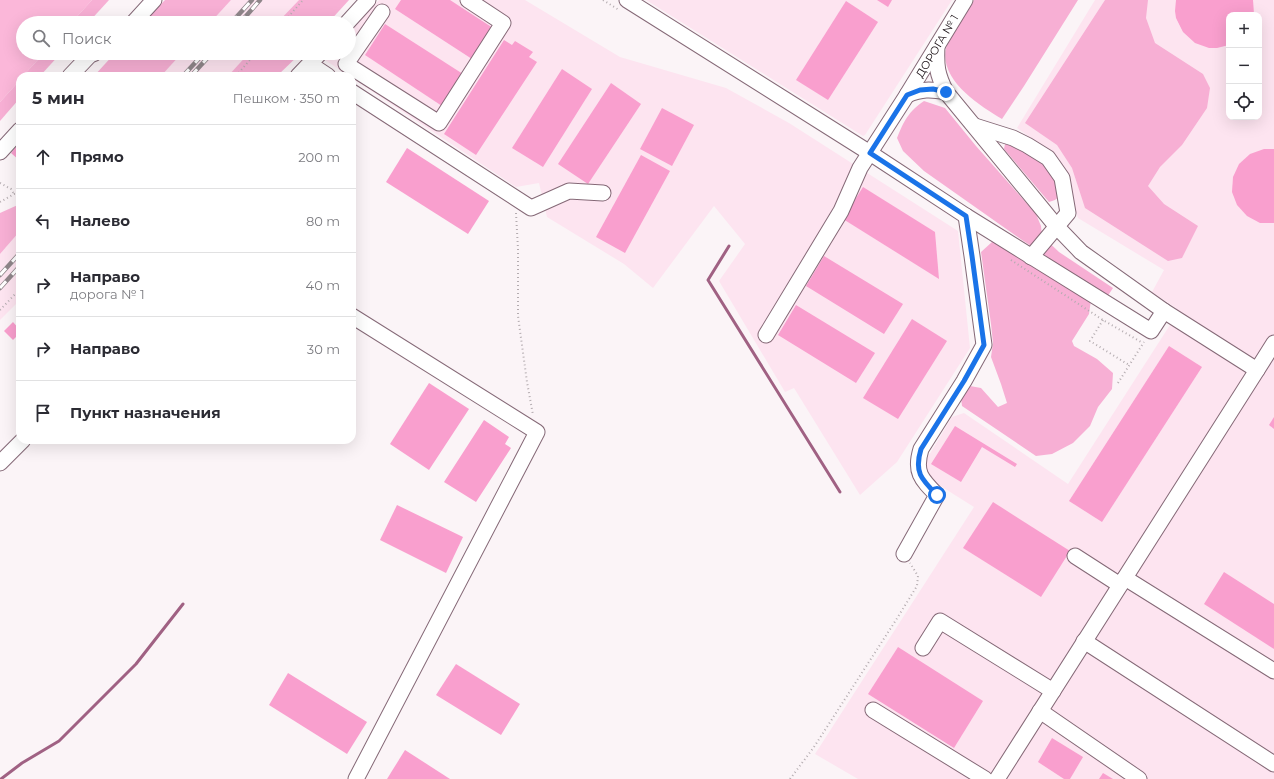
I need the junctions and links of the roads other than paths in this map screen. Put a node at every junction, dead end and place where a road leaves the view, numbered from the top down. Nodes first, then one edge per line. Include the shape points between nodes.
1 (154, 0) edge
2 (368, 0) edge
3 (468, 0) edge
4 (627, 0) edge
5 (965, 0) edge
6 (382, 12) dead end
7 (139, 16) edge
8 (353, 16) edge
9 (936, 46) junction
10 (356, 50) edge
11 (85, 60) edge
12 (314, 60) edge
13 (349, 60) edge
14 (310, 64) junction
15 (74, 72) edge
16 (302, 72) edge
17 (322, 72) edge
18 (946, 92) junction
19 (356, 95) edge
20 (907, 95) junction
21 (975, 126) junction
22 (16, 134) edge
23 (0, 152) edge
24 (870, 153) junction
25 (603, 193) dead end
26 (966, 216) junction
27 (1057, 227) junction
28 (1031, 257) junction
29 (1164, 311) junction
30 (356, 319) edge
31 (766, 335) dead end
32 (1274, 343) edge
33 (1257, 370) junction
34 (19, 444) edge
35 (0, 463) edge
36 (904, 554) road end
37 (1075, 556) dead end
38 (1122, 581) junction
39 (1084, 641) junction
40 (923, 648) dead end
41 (1274, 671) edge
42 (1053, 691) junction
43 (873, 710) dead end
44 (1040, 711) junction
45 (1274, 764) edge
46 (356, 779) edge
47 (985, 779) edge
48 (997, 779) edge
49 (1139, 779) edge

1 - 7 street
2 - 8 street
3 - 13 street via 503,23 439,123 346,64
4 - 24 street
5 - 9 street, ДОРОГА № 1
6 - 10 street
9 - 18 street via 939,78
9 - 20 street, ДОРОГА № 1
11 - 15 street
12 - 14 street
14 - 16 street
14 - 17 street
18 - 20 street via 933,89
18 - 21 street
19 - 25 street via 531,208 569,191
20 - 24 street, ДОРОГА № 1
21 - 27 street
21 - 27 street via 1027,144 1048,158 1062,178 1068,213
22 - 23 street
24 - 26 street
24 - 31 street, ДОРОГА № 1 via 860,168 841,211
26 - 28 street
26 - 36 street via 984,345 921,449 918,470 922,479 937,495
27 - 28 street
27 - 29 street via 1081,252
28 - 29 street via 1151,331
29 - 33 street
30 - 46 street via 537,432
32 - 33 street
33 - 38 street
34 - 35 street
37 - 38 street
38 - 39 street
38 - 41 street
39 - 42 street
39 - 45 street
40 - 42 street via 940,621
42 - 44 street
43 - 47 street
44 - 48 street
44 - 49 street

